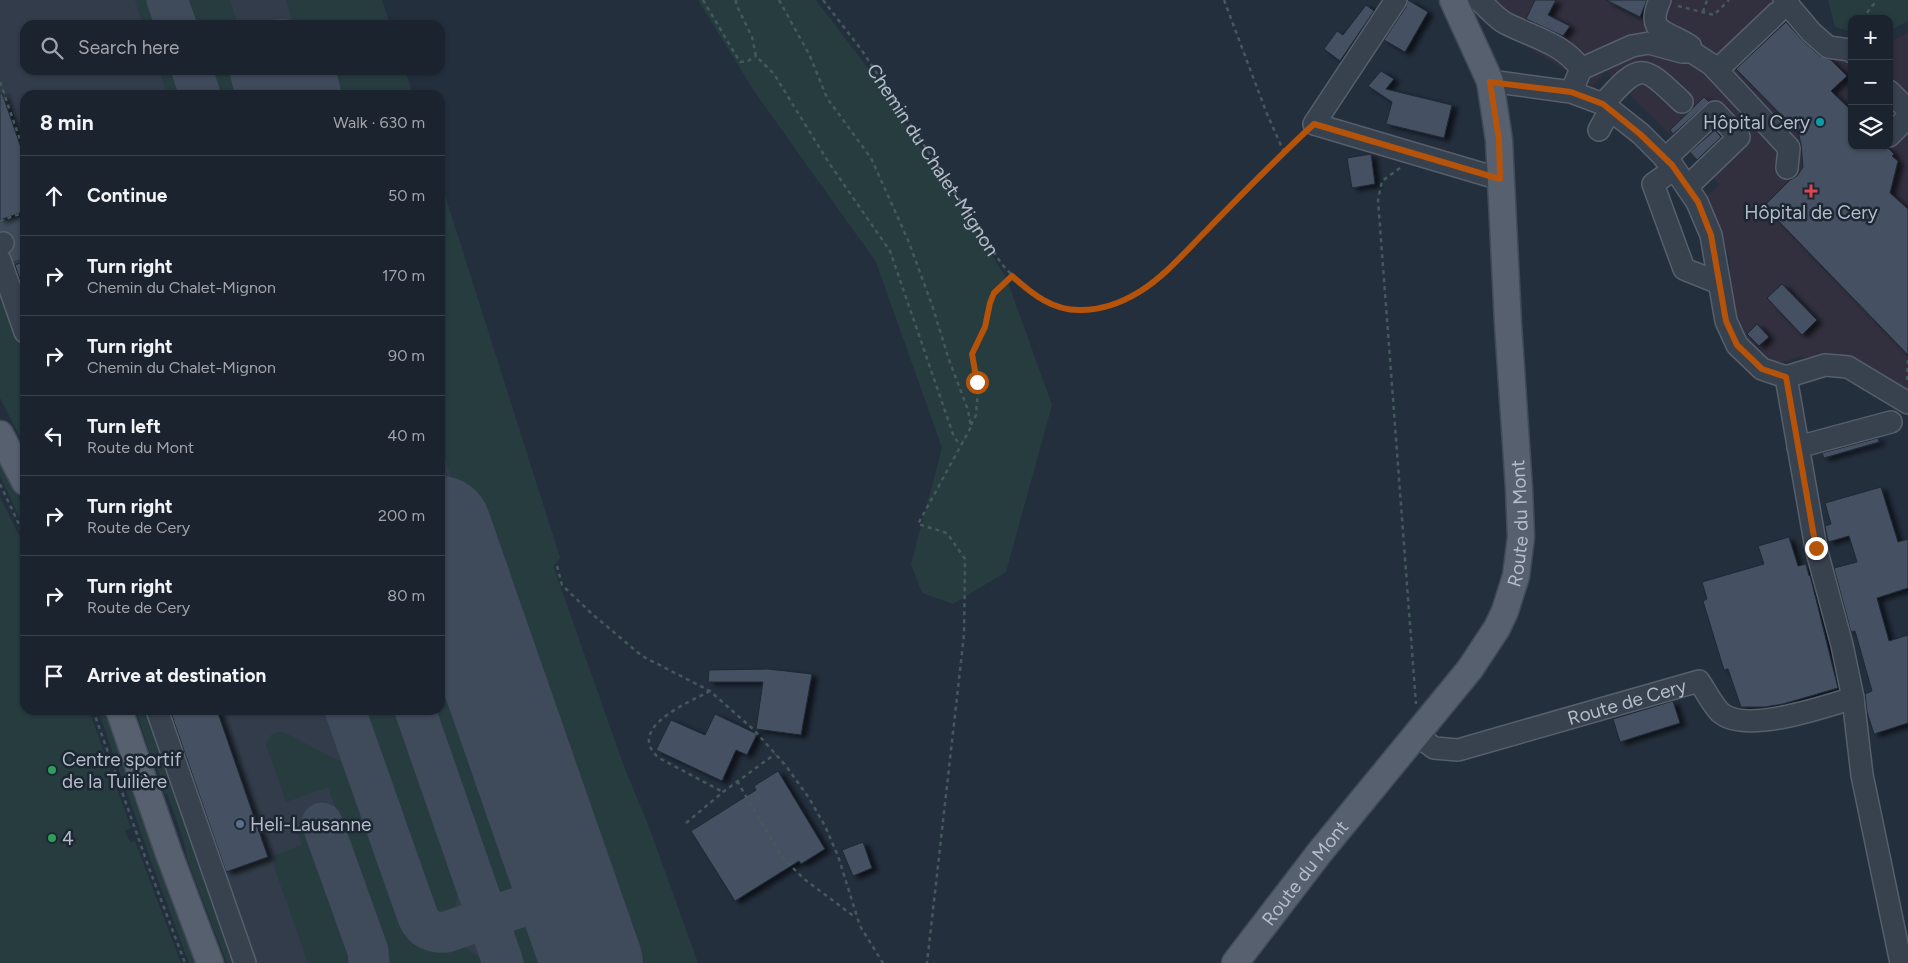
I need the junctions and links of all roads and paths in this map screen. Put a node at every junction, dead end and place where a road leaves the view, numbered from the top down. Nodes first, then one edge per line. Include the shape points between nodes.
1 (703, 0) edge
2 (736, 0) edge
3 (778, 0) edge
4 (822, 0) edge
5 (1224, 0) edge
6 (1396, 0) edge
7 (1453, 0) edge
8 (1479, 0) edge
9 (1707, 0) edge
10 (1729, 0) edge
11 (1877, 0) edge
12 (1665, 2) edge
13 (1780, 7) edge
14 (1703, 12) junction
15 (1865, 15) edge
16 (1689, 50) junction
17 (1848, 50) edge
18 (756, 56) junction
19 (1581, 69) junction
20 (1718, 70) junction
21 (0, 82) edge
22 (1490, 82) junction
23 (1571, 92) junction
24 (1893, 95) edge
25 (1682, 102) dead end
26 (1606, 107) junction
27 (1908, 110) edge
28 (1908, 117) edge
29 (1314, 124) junction
30 (1599, 130) dead end
31 (1893, 132) edge
32 (20, 140) edge
33 (1284, 152) junction
34 (1670, 164) junction
35 (1401, 167) dead end
36 (1787, 168) dead end
37 (1500, 179) junction
38 (1687, 187) junction
39 (20, 214) edge
40 (0, 221) edge
41 (1, 249) edge
42 (1012, 276) junction
43 (1719, 283) junction
44 (20, 315) edge
45 (1908, 360) edge
46 (1786, 377) junction
47 (1907, 380) edge
48 (1908, 403) edge
49 (1891, 422) dead end
50 (971, 427) junction
51 (0, 434) edge
52 (963, 441) junction
53 (1798, 447) junction
54 (20, 472) edge
55 (0, 484) edge
56 (20, 526) edge
57 (557, 566) dead end
58 (710, 691) junction
59 (1853, 698) junction
60 (95, 715) edge
61 (121, 715) edge
62 (159, 715) edge
63 (1419, 733) junction
64 (775, 754) junction
65 (737, 781) junction
66 (723, 792) junction
67 (686, 823) dead end
68 (856, 918) junction
69 (185, 963) edge
70 (210, 963) edge
71 (245, 963) edge
72 (883, 963) edge
73 (927, 963) edge
74 (1235, 963) edge
75 (1901, 963) edge

1 - 18 path via 740,62
2 - 18 path via 752,37
3 - 50 path via 810,56 827,98 871,158 908,240 968,410
4 - 42 path, Chemin du Chalet-Mignon via 863,52
5 - 33 path
6 - 29 street
7 - 22 main road, Route du Mont
8 - 19 street via 1503,22 1566,52
9 - 14 path
10 - 14 path via 1714,15
11 - 15 path
12 - 14 path
12 - 16 street via 1654,17 1654,23 1690,46
13 - 17 street via 1828,47
13 - 20 street
16 - 19 street via 1682,52 1649,43 1632,46
16 - 20 street
18 - 52 path via 774,74 890,250 953,434 957,441
19 - 23 street
20 - 36 street via 1789,148
21 - 32 path
22 - 23 street
22 - 37 main road, Route du Mont via 1499,140
23 - 26 street
24 - 27 street
25 - 26 street via 1646,72 1624,80
26 - 30 street
26 - 34 street
28 - 31 street
29 - 33 path, Chemin du Chalet-Mignon
29 - 37 street
33 - 42 path, Chemin du Chalet-Mignon via 1173,264 1122,301 1093,310 1064,308 1040,299
34 - 38 street
34 - 38 street via 1715,112 1739,137
34 - 43 street via 1653,184 1684,269
35 - 63 path via 1382,181 1378,200
37 - 63 main road, Route du Mont via 1519,488 1519,556 1510,595 1497,628 1470,669
38 - 43 street via 1698,202 1711,235
39 - 40 path
41 - 44 street
42 - 50 path via 994,293 985,327 972,354 978,390 976,416
43 - 46 street via 1726,321 1737,345 1762,369
45 - 47 path
46 - 48 street via 1825,365 1848,368
46 - 53 street
49 - 53 street
50 - 52 path
51 - 54 main road
52 - 73 path via 918,524 947,533 965,559 964,635
53 - 59 street via 1816,548
55 - 56 path
57 - 58 path via 562,585 642,656
58 - 64 path via 754,730
58 - 66 path via 665,716 653,728 649,741 653,753 659,758
59 - 63 street, Route de Cery via 1796,716 1744,722 1722,714 1699,681 1458,750 1434,748
59 - 75 street via 1862,775
60 - 69 path
61 - 70 main road
62 - 71 street
63 - 74 main road, Route du Mont via 1320,852
64 - 65 path
64 - 68 path via 809,798 825,826 838,856
65 - 66 path
65 - 68 path via 782,856 804,879
66 - 67 path
68 - 72 path

